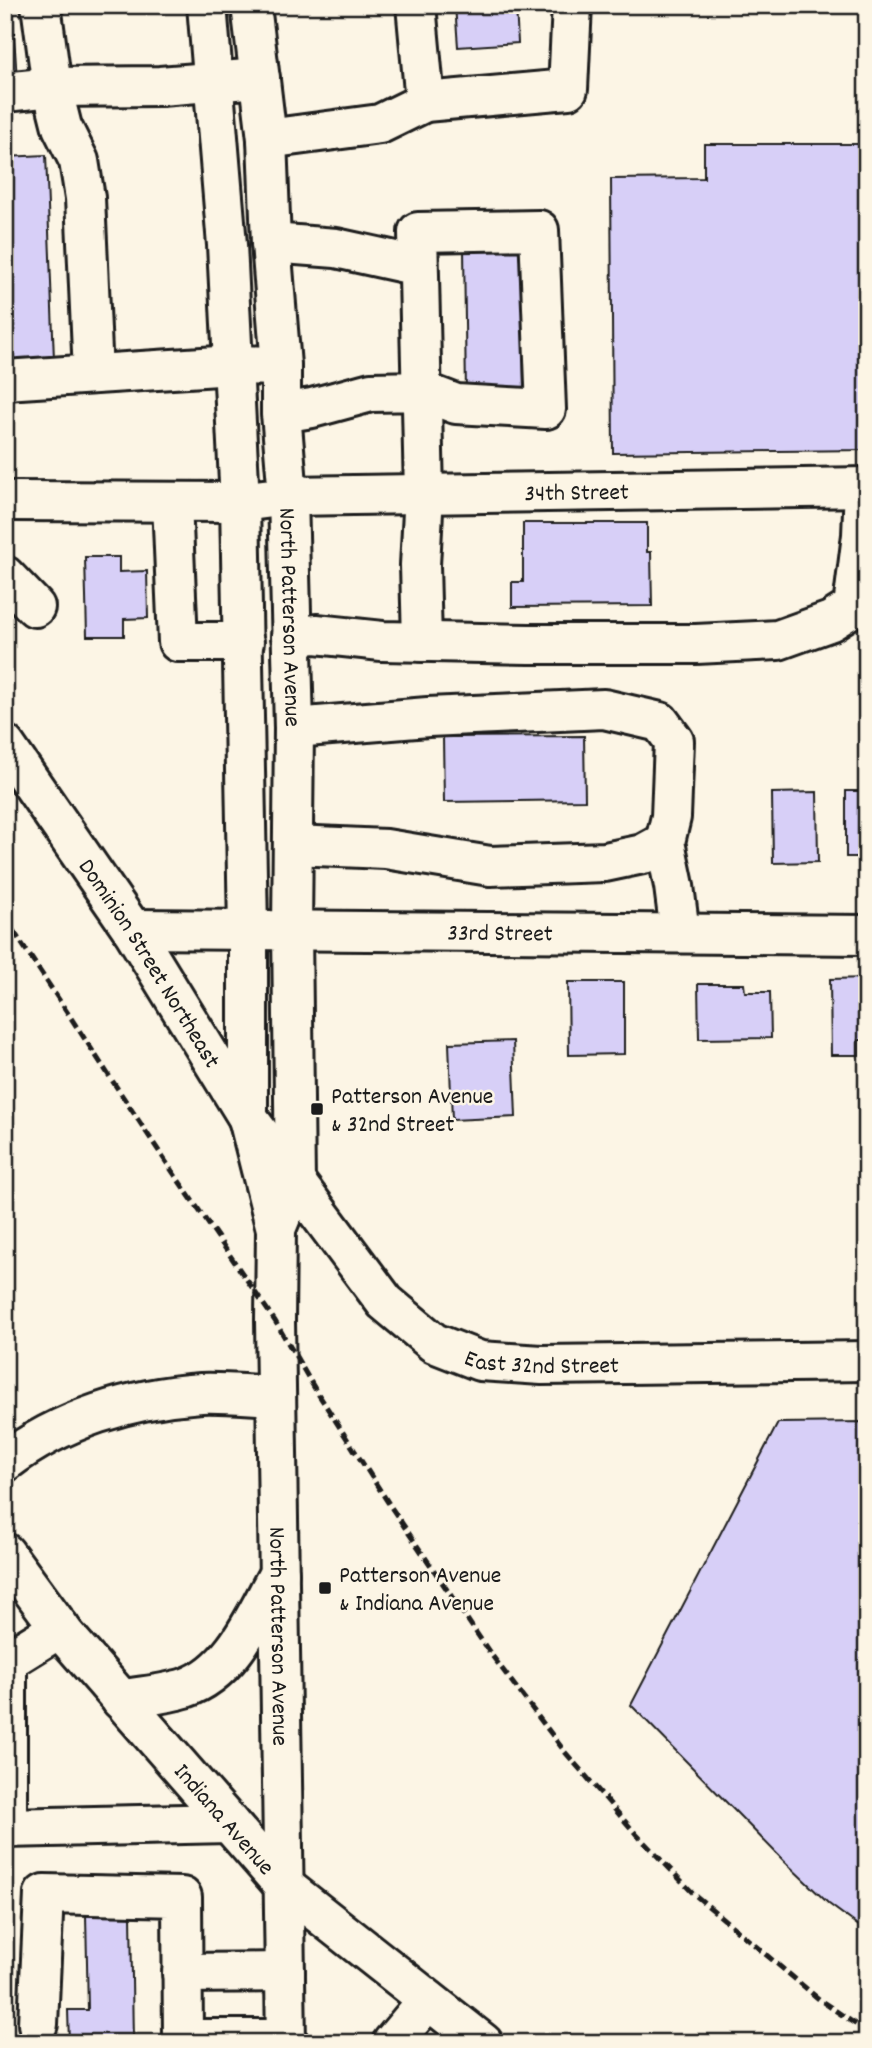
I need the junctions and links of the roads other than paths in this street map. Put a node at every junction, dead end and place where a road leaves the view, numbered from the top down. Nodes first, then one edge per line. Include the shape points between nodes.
1 (41, 5) edge
2 (206, 5) edge
3 (251, 5) edge
4 (416, 5) edge
5 (572, 5) edge
6 (260, 78) junction
7 (214, 81) junction
8 (52, 88) junction
9 (5, 92) edge
10 (425, 102) junction
11 (267, 139) junction
12 (271, 243) junction
13 (418, 266) junction
14 (233, 365) junction
15 (281, 366) junction
16 (93, 374) junction
17 (5, 380) edge
18 (422, 391) junction
19 (281, 413) junction
20 (865, 487) edge
21 (425, 494) junction
22 (288, 496) junction
23 (5, 501) edge
24 (172, 502) junction
25 (240, 502) junction
26 (5, 576) edge
27 (35, 607) dead end
28 (291, 637) junction
29 (244, 642) junction
30 (422, 642) junction
31 (294, 728) junction
32 (5, 745) edge
33 (666, 842) junction
34 (293, 845) junction
35 (132, 929) junction
36 (248, 930) junction
37 (292, 930) junction
38 (680, 933) junction
39 (867, 935) edge
40 (248, 1118) junction
41 (295, 1183) junction
42 (276, 1228) junction
43 (867, 1361) edge
44 (276, 1396) junction
45 (5, 1462) edge
46 (5, 1553) edge
47 (279, 1573) junction
48 (60, 1628) junction
49 (6, 1662) edge
50 (121, 1700) junction
51 (6, 1773) edge
52 (229, 1823) junction
53 (6, 1828) edge
54 (284, 1886) junction
55 (285, 1972) junction
56 (182, 1973) junction
57 (428, 2000) junction
58 (38, 2024) dead end
59 (286, 2041) edge
60 (392, 2043) edge
61 (483, 2043) edge

1 - 8 main road
2 - 7 main road, North Patterson Avenue
3 - 6 main road, North Patterson Avenue
4 - 10 main road
5 - 10 main road via 568,89
6 - 7 main road
6 - 11 main road, North Patterson Avenue
7 - 8 main road
7 - 14 main road, North Patterson Avenue
8 - 9 main road
8 - 16 main road via 62,127 79,161 85,198
10 - 11 main road via 380,124
11 - 12 main road, North Patterson Avenue
12 - 13 main road via 336,248
12 - 15 main road, North Patterson Avenue
13 - 18 main road
13 - 18 main road via 418,232 539,230 546,409 456,404
14 - 15 main road
14 - 16 main road
14 - 25 main road, North Patterson Avenue
15 - 19 main road, North Patterson Avenue
16 - 17 main road
18 - 19 main road via 370,392
18 - 21 main road
19 - 22 main road, North Patterson Avenue
20 - 21 main road, 34th Street
20 - 30 main road via 853,607 831,621 778,640
21 - 22 main road, 34th Street
21 - 30 main road via 420,565
22 - 25 main road, 34th Street
22 - 28 main road, North Patterson Avenue
23 - 24 main road, 34th Street
24 - 25 main road, 34th Street
24 - 29 main road via 178,642
25 - 29 main road, North Patterson Avenue
26 - 27 main road
28 - 30 main road via 316,634
28 - 31 main road, North Patterson Avenue
29 - 36 main road, North Patterson Avenue
31 - 33 main road via 604,709 660,723 674,741
31 - 34 main road, North Patterson Avenue
32 - 35 main road, Dominion Street Northeast
33 - 34 main road via 643,854 605,862 490,866 386,849
33 - 38 main road
34 - 37 main road, North Patterson Avenue
35 - 36 main road, 33rd Street
35 - 40 main road, Dominion Street Northeast
36 - 37 main road, 33rd Street
36 - 40 main road, North Patterson Avenue
37 - 38 main road, 33rd Street
37 - 41 main road, North Patterson Avenue
38 - 39 main road, 33rd Street
40 - 41 main road, Dominion Street Northeast
40 - 42 main road, North Patterson Avenue
41 - 42 main road, North Patterson Avenue
41 - 43 main road, East 32nd Street via 385,1302 434,1343 480,1361 542,1365
42 - 44 main road, North Patterson Avenue
44 - 45 main road via 202,1393 115,1407 67,1425
44 - 47 main road, North Patterson Avenue
46 - 48 main road, Indiana Avenue
47 - 50 main road via 219,1668 187,1688
47 - 54 main road, North Patterson Avenue
48 - 49 main road
48 - 50 main road, Indiana Avenue
49 - 51 main road
50 - 52 main road, Indiana Avenue
51 - 53 main road
52 - 53 main road
52 - 54 main road, Indiana Avenue
54 - 55 main road, North Patterson Avenue
54 - 57 main road, Indiana Avenue
55 - 56 main road
55 - 59 main road, North Patterson Avenue
56 - 58 main road via 182,1897 44,1894
56 - 59 main road via 183,2039
57 - 60 main road
57 - 61 main road, Indiana Avenue

